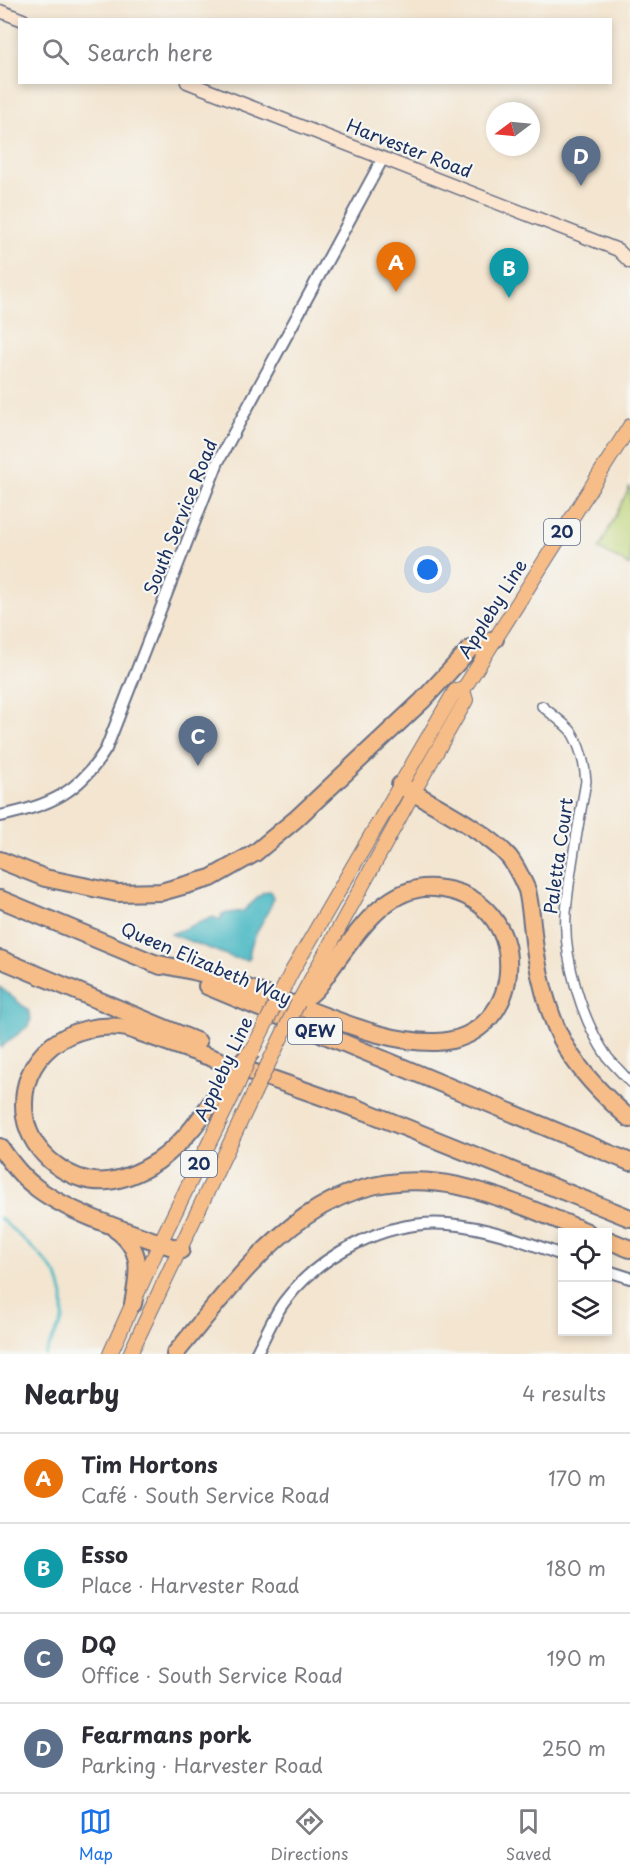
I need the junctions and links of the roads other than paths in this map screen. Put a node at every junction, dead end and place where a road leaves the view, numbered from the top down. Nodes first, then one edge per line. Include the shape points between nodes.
1 (0, 11) edge
2 (18, 18) edge
3 (192, 84) edge
4 (383, 158) junction
5 (624, 250) edge
6 (630, 261) edge
7 (630, 426) edge
8 (495, 639) junction
9 (542, 706) dead end
10 (407, 789) junction
11 (0, 816) edge
12 (0, 860) edge
13 (0, 899) edge
14 (0, 959) edge
15 (153, 963) junction
16 (315, 982) junction
17 (298, 1003) joint
18 (252, 1051) joint
19 (630, 1082) edge
20 (232, 1084) junction
21 (363, 1111) junction
22 (630, 1119) edge
23 (0, 1146) edge
24 (630, 1162) edge
25 (630, 1218) edge
26 (107, 1223) junction
27 (575, 1228) edge
28 (612, 1242) edge
29 (160, 1243) junction
30 (630, 1249) edge
31 (181, 1250) junction
32 (558, 1253) edge
33 (612, 1272) edge
34 (630, 1278) edge
35 (133, 1304) junction
36 (110, 1354) edge
37 (130, 1354) edge
38 (175, 1354) edge
39 (256, 1354) edge

1 - 2 main road
3 - 4 main road, Harvester Road
4 - 5 main road, Harvester Road
4 - 11 street, South Service Road via 218,462 106,749 93,769 53,801
5 - 6 main road, Harvester Road
7 - 8 main road, Appleby Line / 20
8 - 10 main road, Appleby Line / 20 via 463,690 466,700
8 - 12 highway via 470,649 422,701 296,819 255,853 211,878 160,892 117,893 45,878
9 - 19 street, Paletta Court via 570,731 585,770 566,915 570,963 590,1024 608,1058
10 - 16 main road, Appleby Line / 20
10 - 18 main road, Appleby Line / 20, bridge via 291,973
10 - 22 highway via 470,827 510,858 527,890 543,990 556,1030 586,1077
13 - 15 highway, Queen Elizabeth Way / QEW
14 - 21 highway
15 - 16 highway via 202,973 364,1030 437,1042 469,1034 488,1020 504,993 509,955 496,922 484,907 459,892 421,888 389,901 372,915
15 - 24 highway, Queen Elizabeth Way / QEW
16 - 17 highway via 314,991
17 - 31 main road, Appleby Line / 20, bridge
18 - 20 highway, bridge
20 - 21 highway via 168,1153 147,1168 106,1182 87,1180 55,1165 35,1144 26,1117 30,1078 51,1046 85,1028 112,1025
20 - 29 main road, Appleby Line / 20
21 - 25 highway
23 - 26 highway via 32,1185 49,1197
26 - 29 highway
26 - 35 highway via 124,1235 137,1257 138,1281
27 - 38 highway via 516,1203 459,1186 405,1182 361,1190 322,1205 258,1255
28 - 30 highway
29 - 31 highway
29 - 35 main road, Appleby Line / 20
31 - 37 main road, Appleby Line / 20
32 - 39 street via 523,1240 447,1224 406,1226 386,1232 332,1258 306,1279 285,1302
33 - 34 street
35 - 36 main road, Appleby Line / 20

